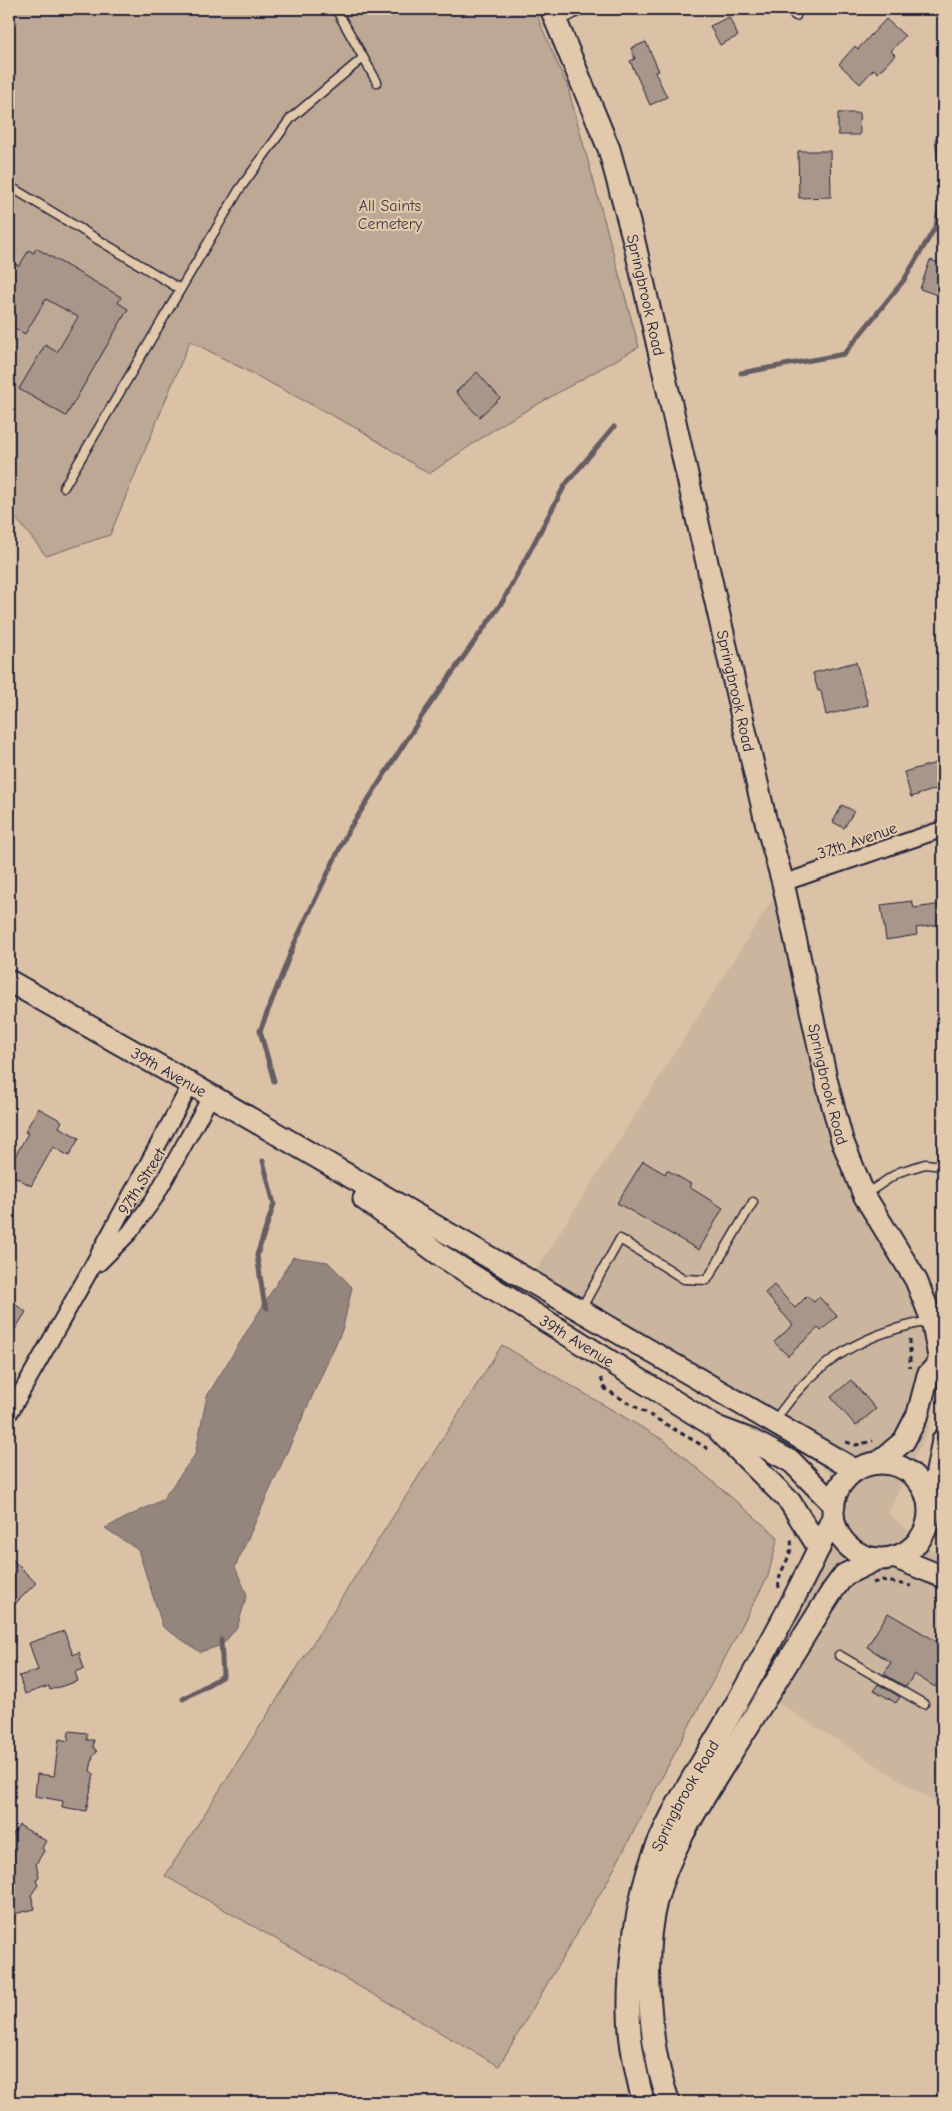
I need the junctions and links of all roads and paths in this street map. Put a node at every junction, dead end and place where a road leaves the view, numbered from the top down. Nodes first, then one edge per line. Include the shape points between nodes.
1 (336, 9) edge
2 (583, 9) edge
3 (786, 9) edge
4 (554, 16) edge
5 (796, 16) dead end
6 (363, 58) junction
7 (377, 82) dead end
8 (9, 186) edge
9 (180, 289) junction
10 (64, 487) dead end
11 (943, 829) edge
12 (783, 883) junction
13 (9, 981) edge
14 (191, 1084) junction
15 (212, 1096) junction
16 (328, 1164) junction
17 (943, 1166) edge
18 (864, 1195) junction
19 (753, 1202) dead end
20 (88, 1274) junction
21 (580, 1311) junction
22 (938, 1320) edge
23 (910, 1339) dead end
24 (942, 1364) edge
25 (910, 1374) dead end
26 (605, 1389) dead end
27 (9, 1414) edge
28 (774, 1422) junction
29 (714, 1426) junction
30 (877, 1439) dead end
31 (840, 1440) dead end
32 (943, 1440) edge
33 (710, 1450) dead end
34 (879, 1462) junction
35 (855, 1470) junction
36 (940, 1473) edge
37 (833, 1511) junction
38 (934, 1520) edge
39 (790, 1538) dead end
40 (819, 1548) junction
41 (886, 1558) junction
42 (943, 1577) edge
43 (778, 1580) dead end
44 (867, 1585) dead end
45 (917, 1587) dead end
46 (839, 1655) dead end
47 (924, 1704) dead end
48 (643, 2102) edge
49 (669, 2102) edge

1 - 6 lane
2 - 4 lane
3 - 5 lane
4 - 12 street, Springbrook Road via 609,149 634,241 763,808
6 - 7 lane
6 - 9 lane via 291,118 240,190
8 - 9 lane
9 - 10 lane
11 - 12 street, 37th Avenue
12 - 18 street, Springbrook Road via 832,1102 842,1140
13 - 14 street, 39th Avenue
14 - 15 street, 39th Avenue
14 - 20 street, 97th Street
15 - 16 street, 39th Avenue
15 - 20 street, 97th Street via 154,1198 130,1232
16 - 21 street, 39th Avenue
16 - 29 street, 39th Avenue via 351,1189 443,1257
17 - 18 lane via 925,1164 899,1172
18 - 22 street, Springbrook Road
19 - 21 lane via 707,1280 684,1279 620,1239
20 - 27 street, 97th Street
21 - 28 street, 39th Avenue
22 - 24 street, Springbrook Road
22 - 28 lane via 904,1325 850,1347 813,1374
23 - 25 path
24 - 34 street, Springbrook Road via 928,1375 918,1414 904,1441
26 - 33 path
28 - 35 street, 39th Avenue
29 - 37 street, 39th Avenue via 751,1440 792,1462
29 - 40 street via 790,1502
30 - 31 path via 856,1445
32 - 36 street
34 - 35 street
34 - 38 street via 894,1464 908,1471 919,1482
35 - 37 street via 840,1485
36 - 38 street
37 - 40 street, Springbrook Road
37 - 41 street via 838,1532 848,1546 861,1555
38 - 41 street via 909,1550
39 - 43 path via 790,1556
40 - 48 street, Springbrook Road via 784,1617 670,1818 648,1872 630,1968 629,1999 630,2032
41 - 42 street
41 - 49 street, Springbrook Road via 844,1575 833,1590 698,1808 665,1873 651,1927 648,1963 656,2054
44 - 45 path via 882,1580
46 - 47 lane

